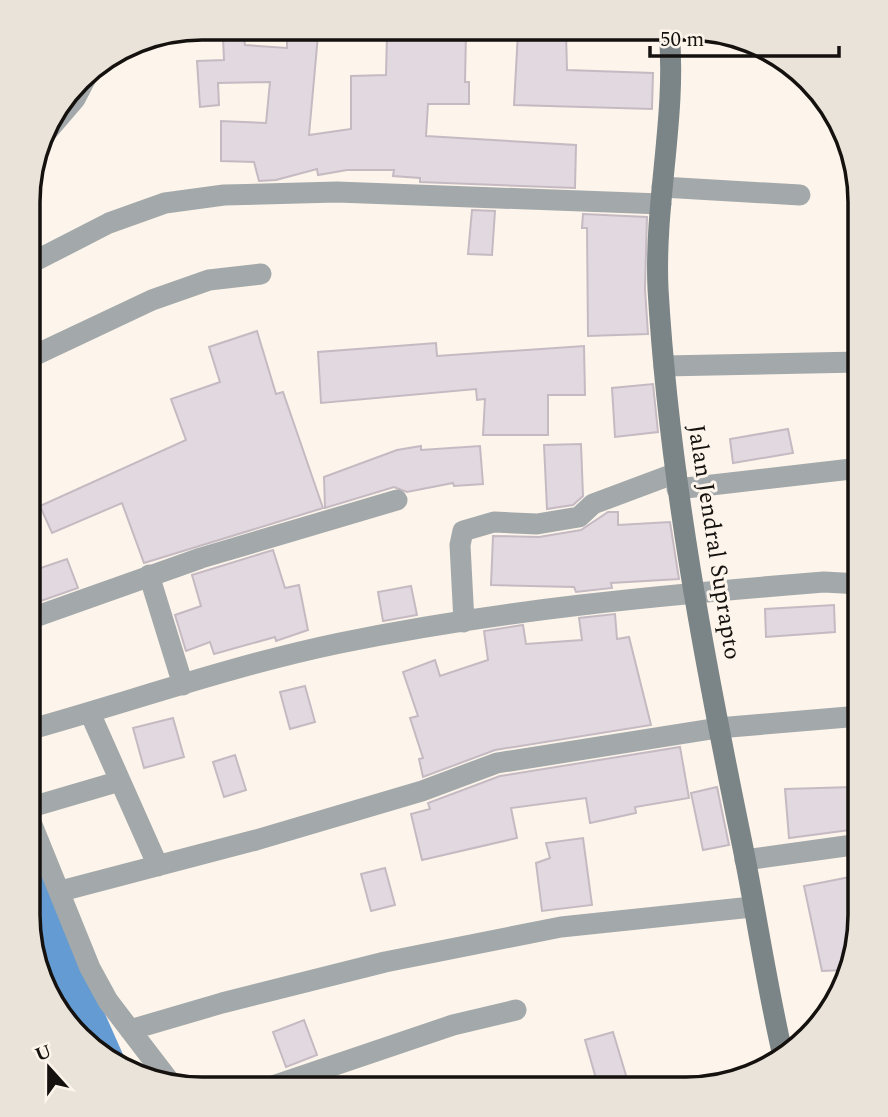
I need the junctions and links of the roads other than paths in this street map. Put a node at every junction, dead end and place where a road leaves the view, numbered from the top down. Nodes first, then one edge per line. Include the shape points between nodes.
1 (670, 40) edge
2 (661, 195) junction
3 (800, 195) dead end
4 (40, 258) edge
5 (261, 274) dead end
6 (40, 353) edge
7 (848, 362) edge
8 (664, 366) junction
9 (848, 469) edge
10 (676, 481) junction
11 (397, 500) dead end
12 (149, 575) junction
13 (847, 583) edge
14 (694, 593) junction
15 (40, 615) edge
16 (464, 622) junction
17 (183, 685) junction
18 (90, 713) junction
19 (847, 717) edge
20 (40, 727) edge
21 (718, 728) junction
22 (120, 781) junction
23 (40, 804) edge
24 (40, 843) edge
25 (847, 846) edge
26 (745, 860) junction
27 (158, 866) junction
28 (61, 891) junction
29 (752, 907) junction
30 (516, 1010) dead end
31 (130, 1030) junction
32 (781, 1046) edge
33 (162, 1071) edge
34 (302, 1076) edge

1 - 2 main road, Jalan Jendral Suprapto
2 - 3 street
2 - 4 street via 337,191 224,195 154,207 109,223
2 - 8 main road, Jalan Jendral Suprapto via 657,240
5 - 6 street via 209,280 152,300
7 - 8 street
8 - 10 main road, Jalan Jendral Suprapto
9 - 10 street
10 - 14 main road, Jalan Jendral Suprapto
10 - 16 street via 593,504 579,517 537,524 494,522 463,531
11 - 12 street
12 - 15 street
12 - 17 street
13 - 14 street
14 - 16 street
14 - 21 main road, Jalan Jendral Suprapto
16 - 17 street via 316,649
17 - 18 street
18 - 20 street
18 - 22 street
19 - 21 street
21 - 26 main road, Jalan Jendral Suprapto
21 - 27 street via 497,763 422,791
22 - 23 street
22 - 27 street
24 - 28 street
25 - 26 street
26 - 29 main road, Jalan Jendral Suprapto
27 - 28 street
28 - 31 street via 90,968
29 - 31 street via 561,927 235,999
29 - 32 main road, Jalan Jendral Suprapto
30 - 34 street via 453,1025
31 - 33 street

